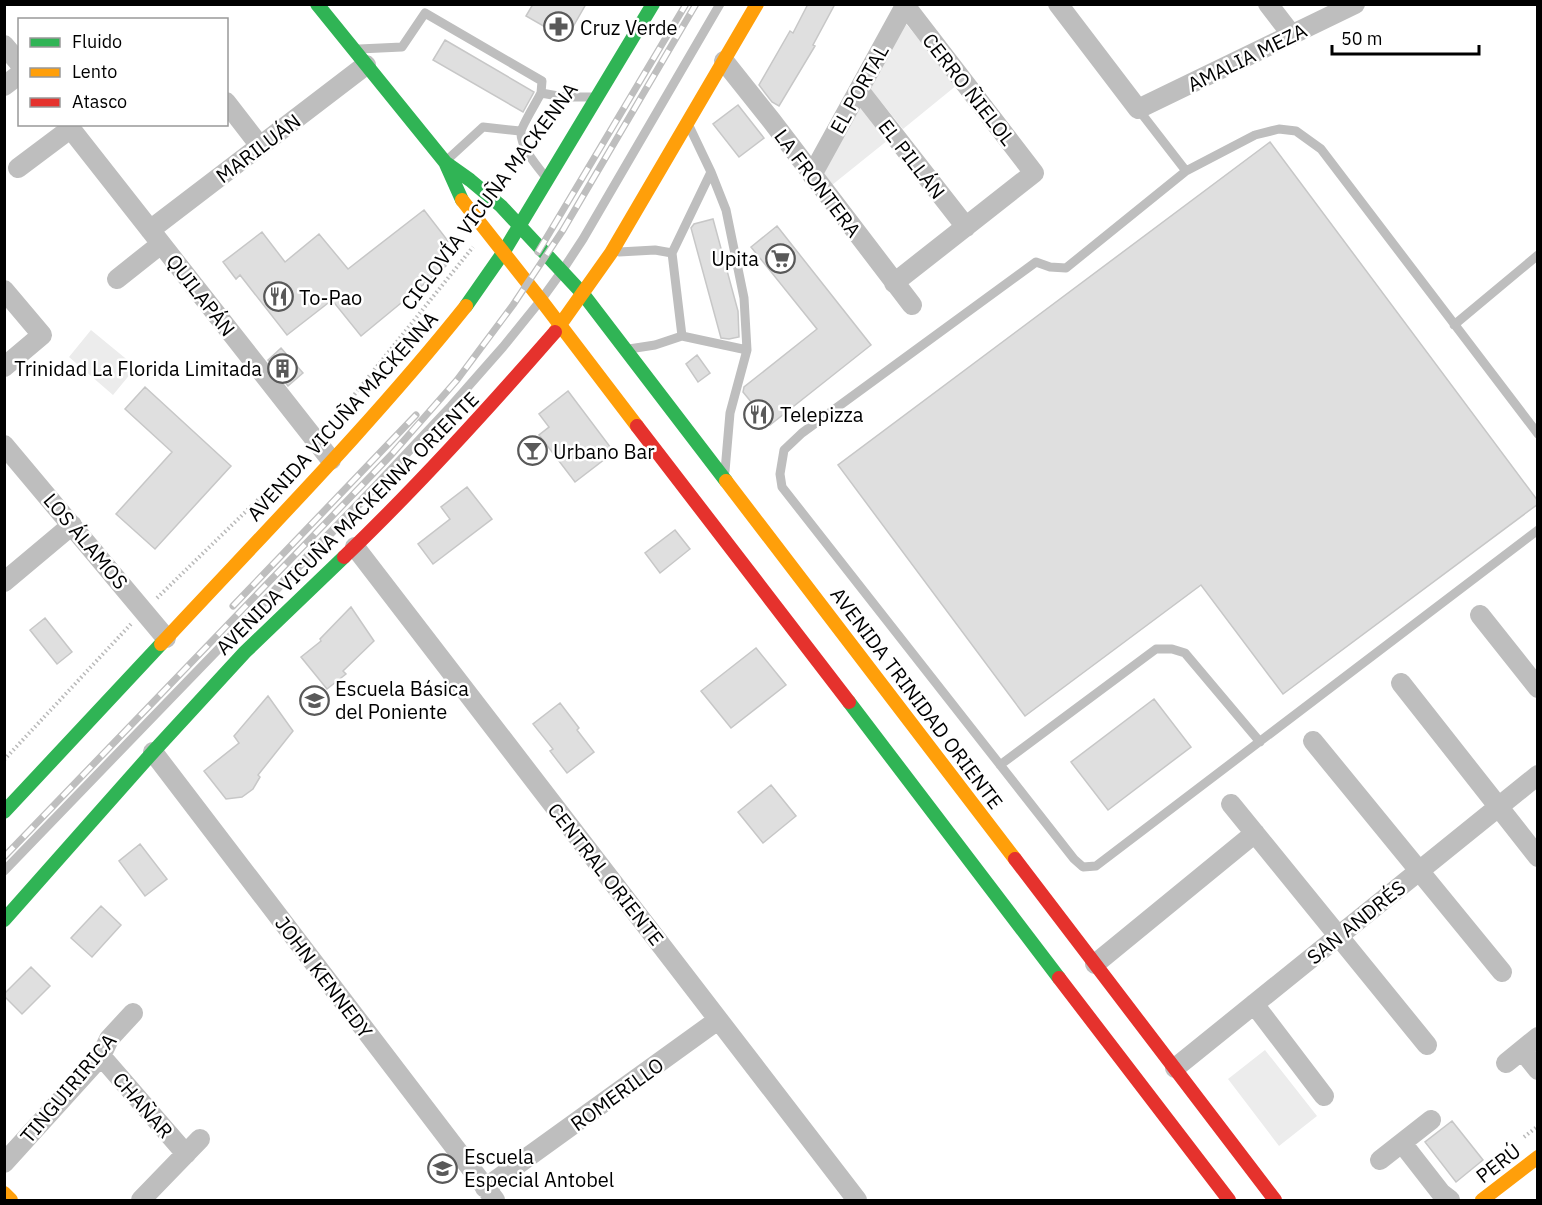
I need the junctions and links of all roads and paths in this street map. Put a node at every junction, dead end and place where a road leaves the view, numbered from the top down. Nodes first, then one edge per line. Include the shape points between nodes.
1 (317, 4) edge
2 (653, 4) edge
3 (720, 4) edge
4 (757, 4) edge
5 (1058, 4) edge
6 (1268, 4) edge
7 (1355, 4) edge
8 (905, 5) edge
9 (1292, 35) junction
10 (4, 45) edge
11 (353, 49) junction
12 (18, 62) edge
13 (724, 62) junction
14 (366, 65) junction
15 (18, 76) edge
16 (4, 86) edge
17 (859, 90) junction
18 (541, 93) junction
19 (597, 98) junction
20 (228, 105) edge
21 (1138, 110) junction
22 (688, 123) junction
23 (69, 127) edge
24 (520, 131) junction
25 (261, 146) junction
26 (445, 162) junction
27 (18, 168) dead end
28 (1186, 171) junction
29 (711, 172) junction
30 (812, 175) junction
31 (547, 180) junction
32 (520, 226) junction
33 (966, 227) junction
34 (484, 230) junction
35 (156, 237) junction
36 (503, 253) junction
37 (610, 253) junction
38 (672, 253) junction
39 (1538, 255) edge
40 (562, 271) junction
41 (117, 279) dead end
42 (894, 283) junction
43 (4, 290) edge
44 (583, 294) junction
45 (541, 300) junction
46 (912, 305) dead end
47 (1455, 325) junction
48 (560, 326) junction
49 (682, 336) junction
50 (626, 350) junction
51 (747, 350) junction
52 (4, 367) edge
53 (346, 406) dead end
54 (1538, 434) edge
55 (4, 445) edge
56 (331, 460) junction
57 (725, 478) junction
58 (275, 483) dead end
59 (72, 525) junction
60 (1538, 530) edge
61 (355, 547) junction
62 (4, 582) edge
63 (144, 611) junction
64 (1480, 615) dead end
65 (166, 638) junction
66 (1401, 683) dead end
67 (1538, 688) edge
68 (1260, 741) junction
69 (1313, 741) dead end
70 (153, 752) junction
71 (4, 760) edge
72 (1000, 765) junction
73 (1538, 775) edge
74 (1231, 804) dead end
75 (1498, 807) junction
76 (4, 812) edge
77 (1255, 833) junction
78 (1538, 857) edge
79 (1419, 871) junction
80 (4, 872) edge
81 (4, 920) edge
82 (1338, 936) junction
83 (1095, 964) junction
84 (1502, 972) dead end
85 (1254, 1004) junction
86 (133, 1013) dead end
87 (718, 1020) junction
88 (1530, 1044) edge
89 (1427, 1045) dead end
90 (100, 1056) junction
91 (1506, 1063) dead end
92 (1175, 1068) junction
93 (1538, 1070) edge
94 (1324, 1096) dead end
95 (1431, 1120) dead end
96 (200, 1138) dead end
97 (1402, 1143) junction
98 (186, 1154) junction
99 (1538, 1157) edge
100 (1380, 1160) dead end
101 (4, 1163) edge
102 (4, 1193) edge
103 (490, 1194) edge
104 (11, 1200) edge
105 (141, 1200) edge
106 (856, 1200) edge
107 (1229, 1200) edge
108 (1275, 1200) edge
109 (1450, 1200) edge
110 (1482, 1200) edge

1 - 11 main road
2 - 19 main road, AVENIDA VICUÑA MACKENNA
3 - 40 lane
4 - 13 main road, AVENIDA VICUÑA MACKENNA ORIENTE
5 - 21 street
6 - 9 street
7 - 9 street, AMALIA MEZA
8 - 17 street, EL PORTAL
8 - 33 street, CERRO ÑIELOL via 1034,173
9 - 21 street, AMALIA MEZA
10 - 12 street
11 - 14 main road
11 - 18 lane via 402,46 425,13 542,81
13 - 22 main road, AVENIDA VICUÑA MACKENNA ORIENTE
13 - 30 street, LA FRONTERA
14 - 25 street, MARILUÁN
14 - 26 main road
15 - 16 street
17 - 30 street, EL PORTAL
17 - 33 street, EL PILLÁN
18 - 19 lane
18 - 24 lane
19 - 31 main road, AVENIDA VICUÑA MACKENNA
20 - 25 street
21 - 28 lane
22 - 29 lane
22 - 37 main road, AVENIDA VICUÑA MACKENNA ORIENTE
23 - 27 street, QUILAPÁN
23 - 35 street, QUILAPÁN
24 - 26 lane via 483,127
24 - 31 lane via 529,154
25 - 35 street, MARILUÁN
26 - 32 main road, AVENIDA TRINIDAD ORIENTE via 483,190
26 - 34 main road via 463,202
28 - 47 lane via 1255,135 1279,129 1296,132 1321,150
28 - 72 lane via 1066,268 1036,262 784,450 782,487
29 - 38 lane
29 - 51 lane via 726,210 744,298
30 - 42 street, LA FRONTERA
31 - 32 main road, AVENIDA VICUÑA MACKENNA
32 - 36 main road, AVENIDA VICUÑA MACKENNA
32 - 40 main road, AVENIDA TRINIDAD ORIENTE
33 - 42 street
34 - 36 main road
34 - 53 path, CICLOVÍA VICUÑA MACKENNA
35 - 41 street, MARILUÁN
35 - 56 street, QUILAPÁN
36 - 45 main road
36 - 56 main road, AVENIDA VICUÑA MACKENNA via 438,342
37 - 38 lane
37 - 44 main road, AVENIDA VICUÑA MACKENNA ORIENTE
38 - 49 lane
39 - 47 lane
40 - 44 main road, AVENIDA TRINIDAD ORIENTE
40 - 45 lane
42 - 46 street, LA FRONTERA
43 - 52 street via 42,336
44 - 48 main road, AVENIDA VICUÑA MACKENNA ORIENTE
44 - 50 main road, AVENIDA TRINIDAD ORIENTE
45 - 48 main road
45 - 80 lane via 411,450
47 - 54 lane
48 - 61 main road, AVENIDA VICUÑA MACKENNA ORIENTE
48 - 107 main road
49 - 50 lane
49 - 51 lane
50 - 57 main road, AVENIDA TRINIDAD ORIENTE
51 - 57 lane via 730,413
55 - 59 street, LOS ÁLAMOS
56 - 65 main road, AVENIDA VICUÑA MACKENNA
57 - 83 main road, AVENIDA TRINIDAD ORIENTE
58 - 63 path
59 - 62 street
59 - 63 street, LOS ÁLAMOS
60 - 68 lane
61 - 70 main road, AVENIDA VICUÑA MACKENNA ORIENTE via 245,652
61 - 87 street, CENTRAL ORIENTE
63 - 65 street, LOS ÁLAMOS
63 - 71 path
64 - 67 street
65 - 76 main road, AVENIDA VICUÑA MACKENNA
66 - 75 street
68 - 72 lane via 1185,653 1156,649
68 - 72 lane via 1096,866 1089,867 1074,859
69 - 79 street
70 - 81 main road, AVENIDA VICUÑA MACKENNA ORIENTE
70 - 103 street, JOHN KENNEDY
73 - 75 street, SAN ANDRÉS
74 - 77 street
75 - 78 street
75 - 79 street, SAN ANDRÉS
77 - 82 street
77 - 83 street
79 - 82 street, SAN ANDRÉS
79 - 84 street
82 - 85 street, SAN ANDRÉS
82 - 89 street
83 - 92 main road, AVENIDA TRINIDAD ORIENTE
85 - 92 street, SAN ANDRÉS
85 - 94 street
86 - 90 street, TINGUIRIRICA via 109,1039
87 - 103 street, ROMERILLO
87 - 106 street, CENTRAL ORIENTE
88 - 91 street
88 - 93 street
90 - 98 street, CHAÑAR
90 - 101 street, TINGUIRIRICA
92 - 108 main road, AVENIDA TRINIDAD ORIENTE
95 - 97 street
96 - 98 street
97 - 100 street
97 - 109 street
98 - 105 street
99 - 110 main road, PERÚ
102 - 104 main road

